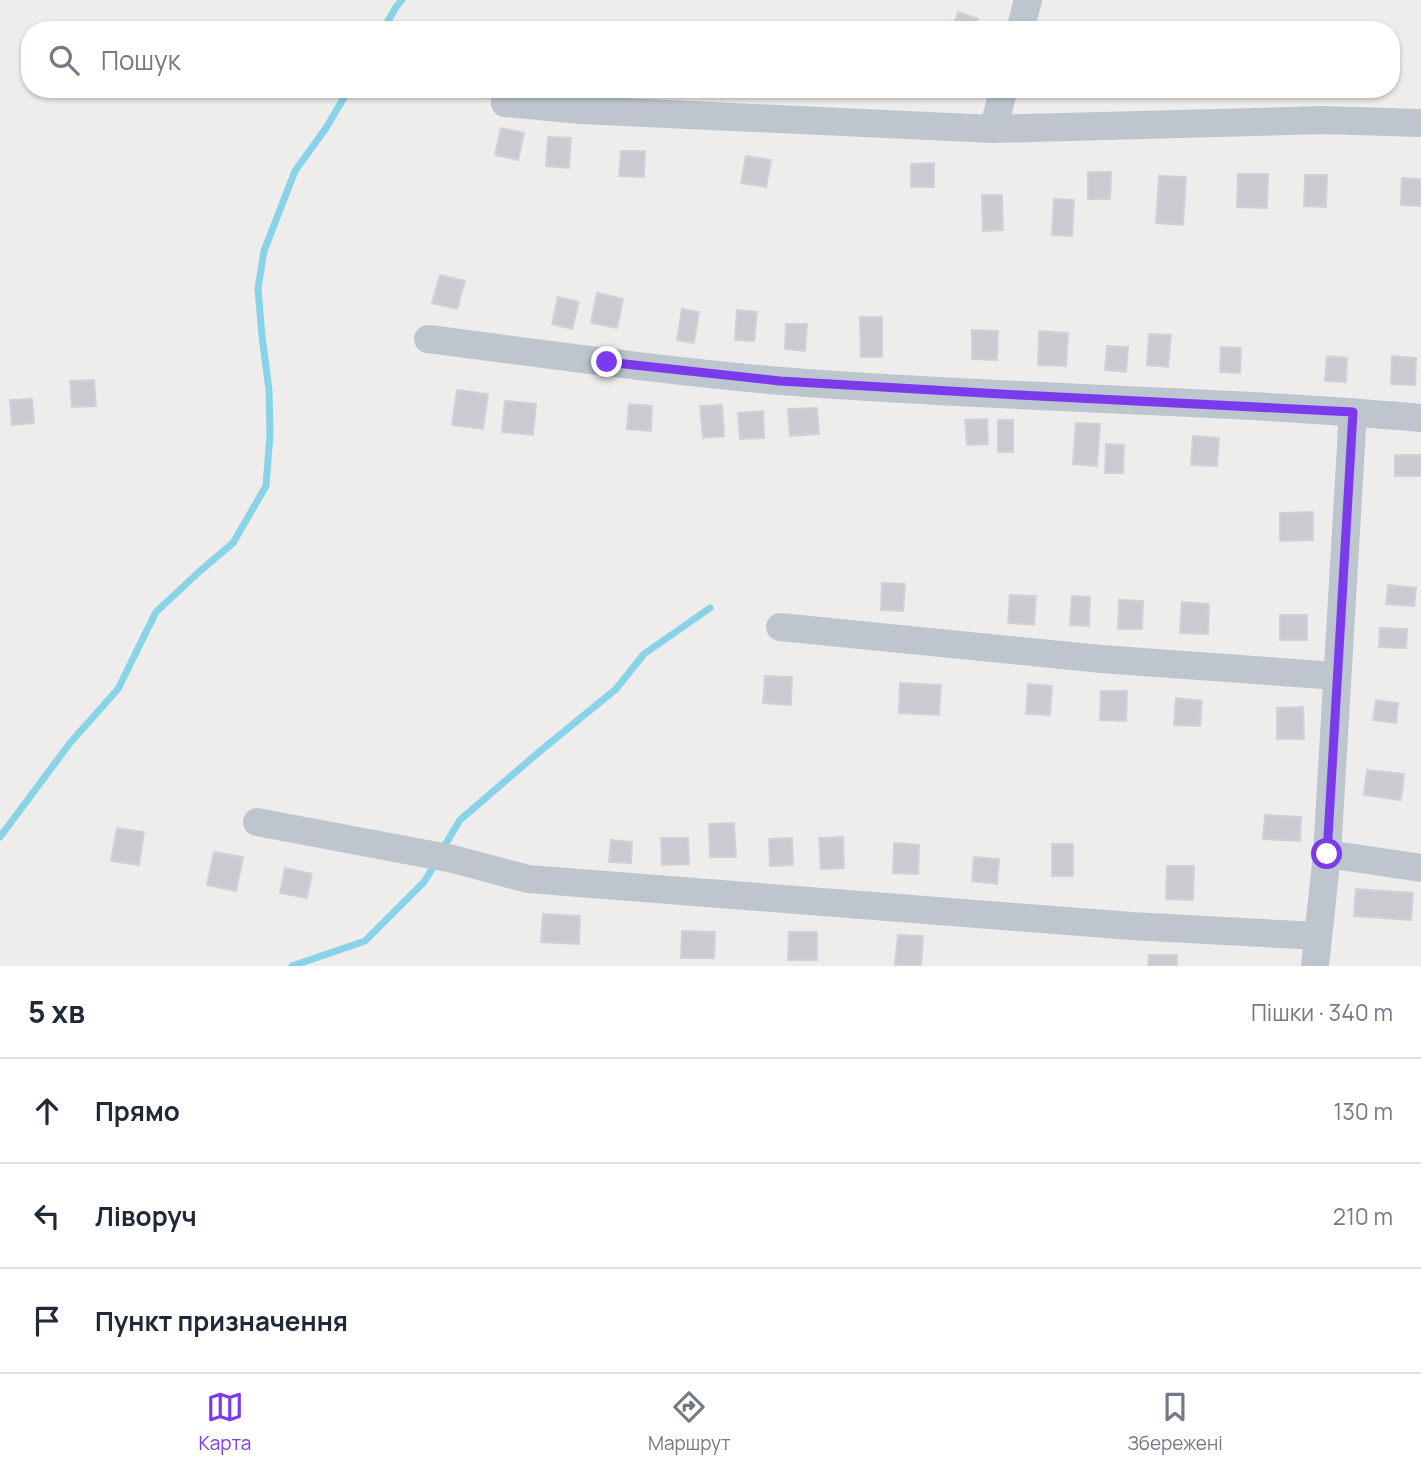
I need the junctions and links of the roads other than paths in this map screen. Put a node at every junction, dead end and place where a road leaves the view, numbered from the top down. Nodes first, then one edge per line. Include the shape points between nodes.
1 (1028, 0) edge
2 (1022, 21) edge
3 (1002, 98) edge
4 (505, 103) dead end
5 (1421, 123) edge
6 (993, 129) junction
7 (428, 339) dead end
8 (1353, 412) junction
9 (1421, 418) edge
10 (780, 627) dead end
11 (1337, 676) junction
12 (257, 822) dead end
13 (1327, 854) junction
14 (1421, 868) edge
15 (1318, 936) junction
16 (1315, 966) edge

1 - 2 street
3 - 6 street
4 - 6 street
5 - 6 street via 1323,120
7 - 8 street via 780,381
8 - 9 street
8 - 11 street
10 - 11 street via 1101,659
11 - 13 street
12 - 15 street via 453,859 528,879
13 - 14 street
13 - 15 street
15 - 16 street

